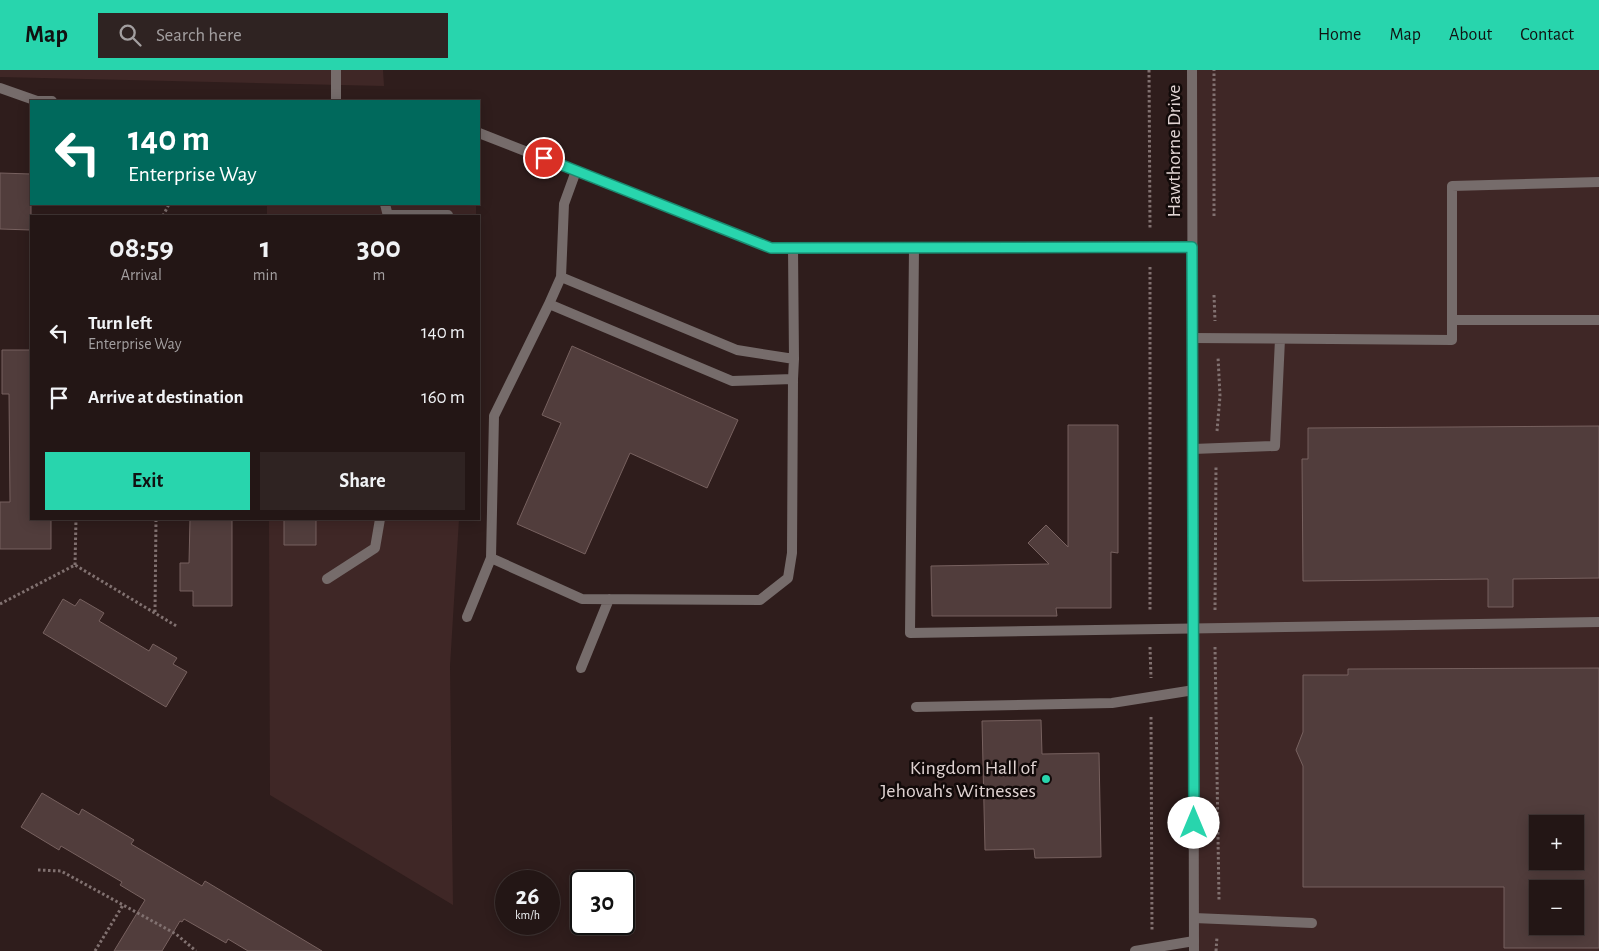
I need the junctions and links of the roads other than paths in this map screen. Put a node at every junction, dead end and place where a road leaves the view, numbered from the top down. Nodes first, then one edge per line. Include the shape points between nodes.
1 (336, 70) edge
2 (1192, 70) edge
3 (0, 88) edge
4 (33, 100) edge
5 (336, 100) edge
6 (480, 133) edge
7 (576, 171) junction
8 (1599, 182) edge
9 (1192, 247) junction
10 (793, 248) junction
11 (914, 248) junction
12 (561, 277) junction
13 (549, 304) junction
14 (1452, 320) junction
15 (1599, 320) edge
16 (1192, 338) junction
17 (1280, 339) junction
18 (794, 359) junction
19 (793, 379) junction
20 (1193, 449) junction
21 (380, 520) edge
22 (491, 558) junction
23 (327, 579) dead end
24 (610, 599) junction
25 (467, 617) dead end
26 (1599, 622) edge
27 (1193, 628) junction
28 (581, 668) dead end
29 (1194, 690) junction
30 (916, 707) dead end
31 (1194, 918) junction
32 (1312, 923) dead end
33 (1194, 946) edge
34 (1135, 951) edge

1 - 5 street
2 - 9 street, Hawthorne Drive
3 - 4 street
6 - 7 street
7 - 10 street via 771,248
7 - 12 street via 564,204
8 - 14 street via 1452,186
9 - 11 street
9 - 16 street, Hawthorne Drive
10 - 11 street
10 - 18 street
11 - 27 street via 910,633
12 - 13 street
12 - 18 street via 737,350
13 - 19 street via 732,381
13 - 22 street via 494,416
14 - 15 street
14 - 17 street via 1452,340
16 - 17 street
16 - 20 street, Hawthorne Drive
17 - 20 street via 1275,446
18 - 19 street
19 - 24 street via 792,553 788,578 760,600
20 - 27 street, Hawthorne Drive
21 - 23 street via 375,548
22 - 24 street via 582,599
22 - 25 street
24 - 28 street
26 - 27 street
27 - 29 street, Hawthorne Drive
29 - 30 street via 1112,703
29 - 31 street, Hawthorne Drive
31 - 32 street
31 - 33 street, Hawthorne Drive
33 - 34 street

